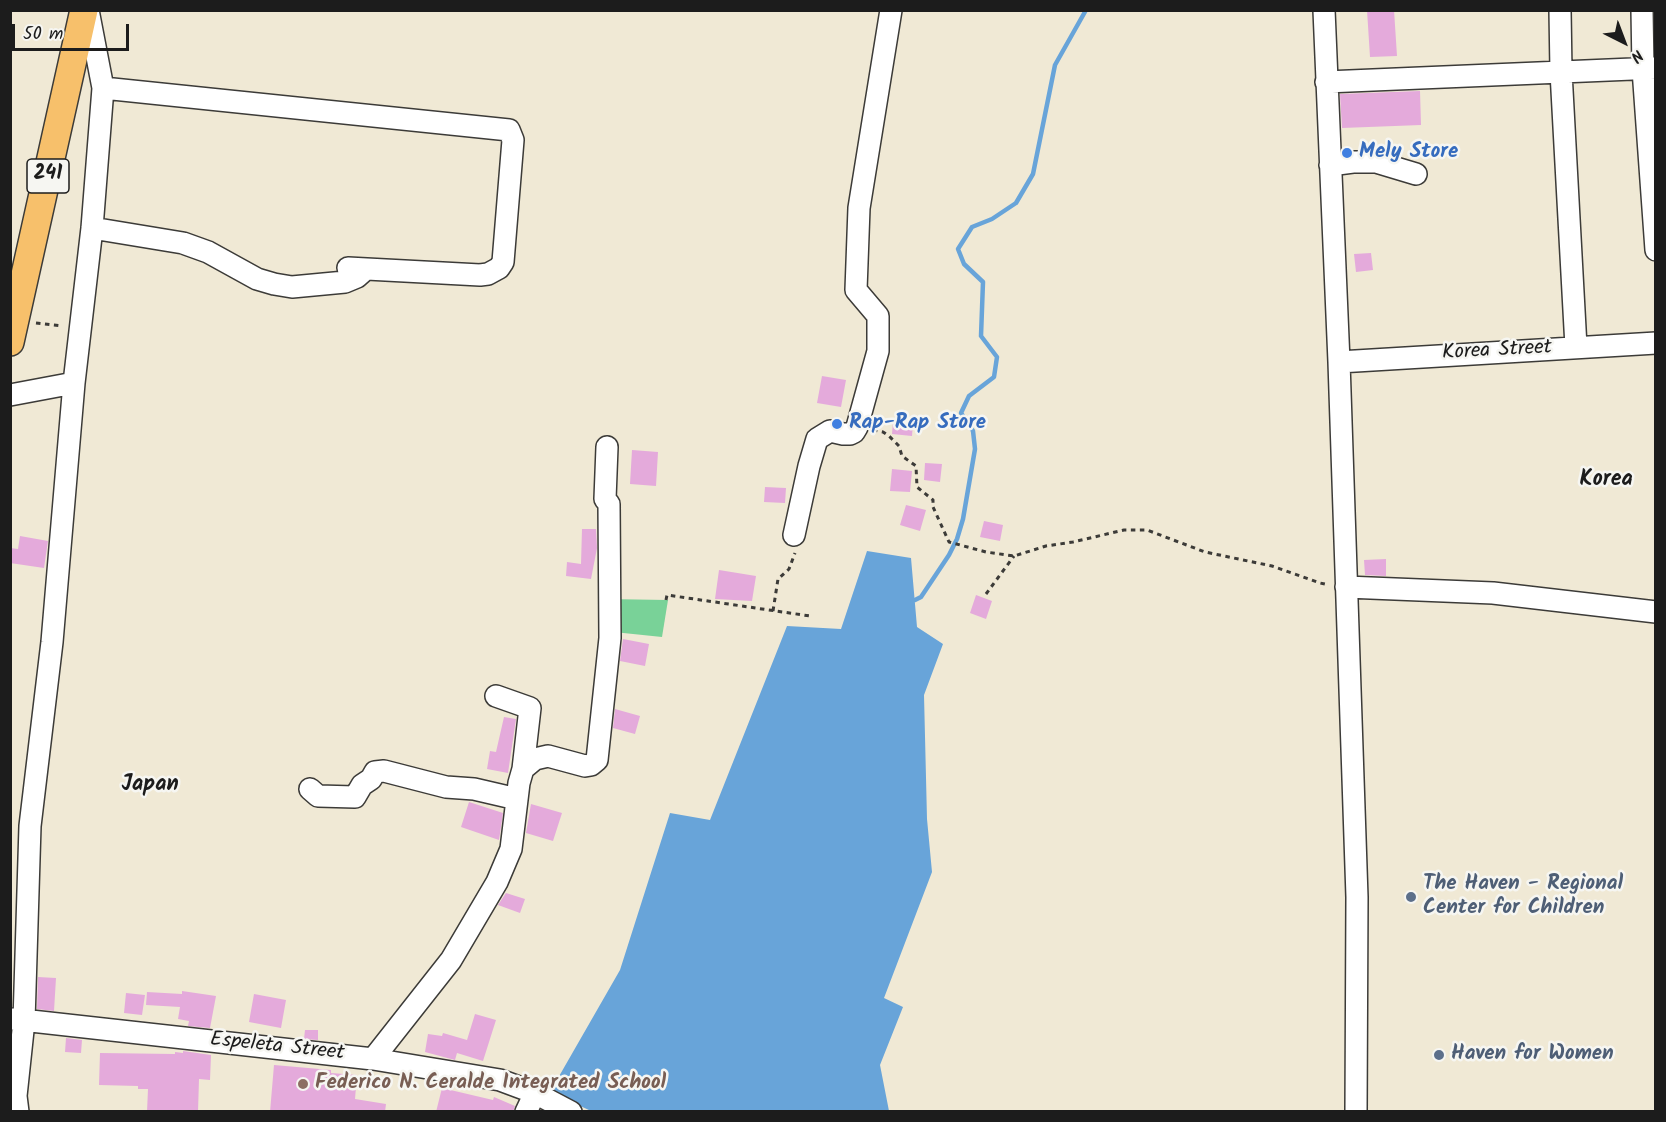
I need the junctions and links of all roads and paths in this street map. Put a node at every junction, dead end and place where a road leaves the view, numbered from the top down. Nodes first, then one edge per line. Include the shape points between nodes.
1 (86, 10) edge
2 (891, 10) edge
3 (1324, 10) edge
4 (1560, 10) edge
5 (1642, 10) edge
6 (1649, 69) edge
7 (1561, 72) junction
8 (1326, 82) junction
9 (103, 88) junction
10 (1330, 165) junction
11 (1416, 174) dead end
12 (92, 228) junction
13 (1656, 250) edge
14 (80, 328) junction
15 (13, 331) edge
16 (1656, 343) edge
17 (1576, 347) junction
18 (1339, 362) junction
19 (74, 384) junction
20 (10, 395) edge
21 (857, 427) junction
22 (607, 447) dead end
23 (794, 535) joint
24 (1014, 556) junction
25 (1346, 587) junction
26 (986, 594) dead end
27 (666, 600) dead end
28 (773, 611) junction
29 (1656, 612) edge
30 (810, 616) dead end
31 (496, 696) dead end
32 (523, 770) junction
33 (310, 789) dead end
34 (517, 799) junction
35 (17, 1020) edge
36 (373, 1059) junction
37 (531, 1102) edge
38 (18, 1112) edge
39 (571, 1112) edge
40 (1356, 1112) edge

1 - 9 street
1 - 15 main road, 241
2 - 21 street via 859,208 856,290 878,316 878,351
3 - 8 street
4 - 7 street
5 - 6 street
6 - 7 street
6 - 13 street
7 - 8 street
7 - 17 street
8 - 10 street
9 - 12 street
9 - 12 street via 509,130 513,140 503,262 488,274 357,269 357,277 345,282 292,287 257,279 183,243
10 - 11 street via 1376,162
10 - 18 street
12 - 14 street
14 - 15 path
14 - 19 street
16 - 17 street, Korea Street
17 - 18 street, Korea Street
18 - 25 street
19 - 20 street
19 - 35 street via 52,642 30,826
21 - 23 street via 850,434 830,431 817,439
21 - 24 path via 883,432 898,446 902,456 916,466 917,487 933,500 949,543
22 - 32 street via 610,638 597,760 585,766 548,756 535,759
23 - 28 path via 796,551 789,569 778,579
24 - 25 path via 1124,530 1147,530 1205,552
24 - 26 path
25 - 29 street via 1493,593
25 - 40 street via 1357,897
27 - 28 path via 666,595
28 - 30 path
31 - 32 street via 530,708
32 - 34 street
33 - 34 street via 318,796 355,797 375,772 384,771
34 - 36 street via 511,849 497,882 452,960
35 - 36 street, Espeleta Street
35 - 38 street
36 - 37 street, Espeleta Street via 500,1080
37 - 39 street, Espeleta Street

